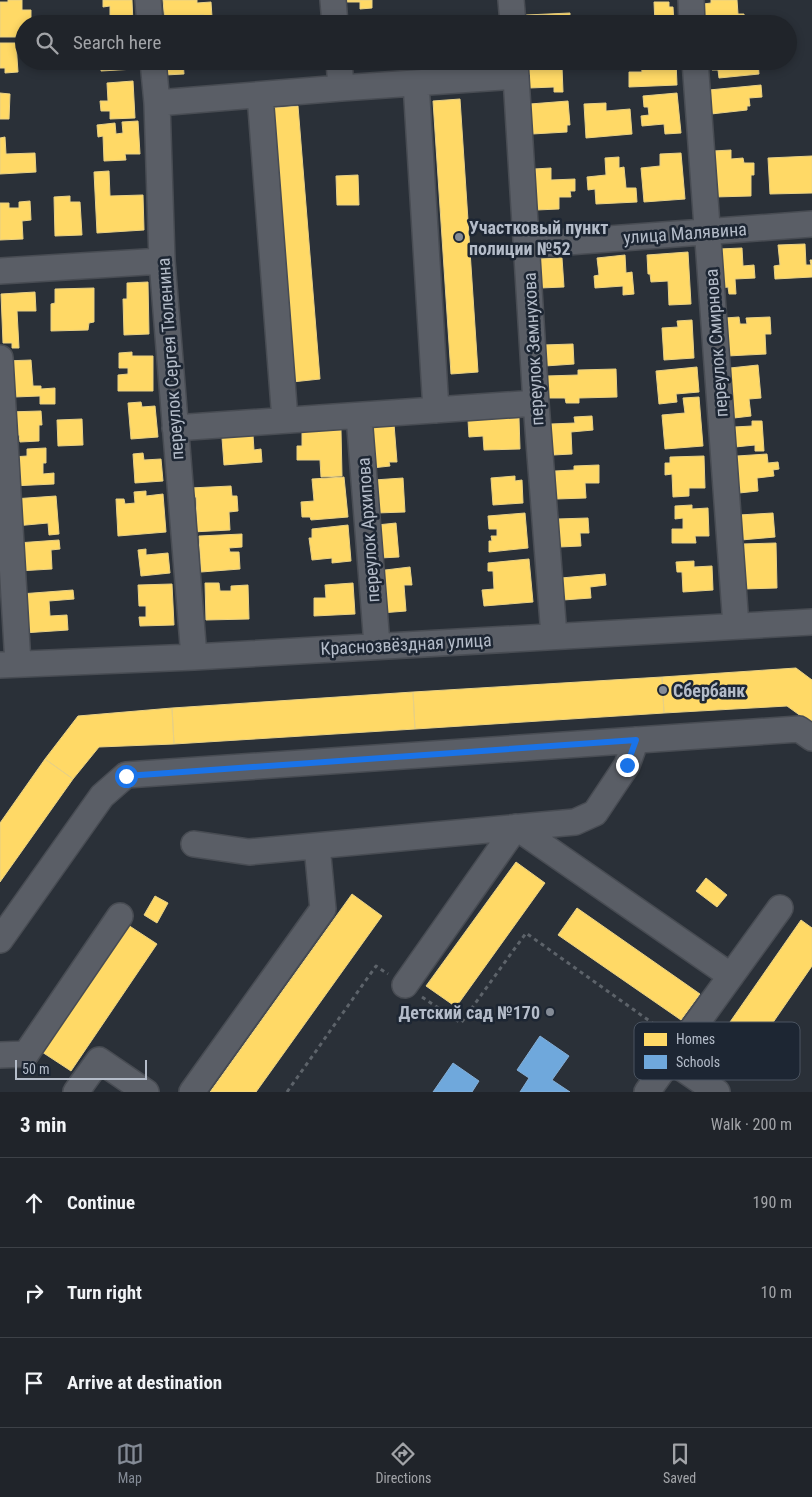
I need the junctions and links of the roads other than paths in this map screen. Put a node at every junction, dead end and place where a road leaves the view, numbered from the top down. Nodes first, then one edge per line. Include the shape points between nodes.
1 (148, 0) edge
2 (334, 0) edge
3 (512, 0) edge
4 (691, 0) edge
5 (149, 15) edge
6 (335, 15) edge
7 (513, 15) edge
8 (692, 15) edge
9 (154, 70) edge
10 (339, 70) edge
11 (509, 70) edge
12 (516, 70) edge
13 (696, 70) edge
14 (416, 83) junction
15 (341, 88) junction
16 (260, 96) junction
17 (157, 103) junction
18 (812, 224) edge
19 (707, 231) junction
20 (527, 245) junction
21 (162, 261) junction
22 (0, 271) edge
23 (0, 358) edge
24 (536, 403) junction
25 (436, 410) junction
26 (359, 416) junction
27 (285, 420) junction
28 (175, 428) junction
29 (812, 622) edge
30 (736, 626) junction
31 (554, 636) junction
32 (377, 645) junction
33 (194, 657) junction
34 (9, 665) edge
35 (812, 738) edge
36 (636, 740) junction
37 (516, 827) junction
38 (194, 844) dead end
39 (317, 846) junction
40 (780, 908) dead end
41 (120, 916) dead end
42 (0, 940) edge
43 (730, 976) junction
44 (405, 985) road end
45 (692, 1022) edge
46 (0, 1055) edge
47 (653, 1080) edge
48 (704, 1080) edge
49 (76, 1092) edge
50 (146, 1092) edge
51 (192, 1092) edge
52 (647, 1092) edge
53 (717, 1092) edge

1 - 5 street
2 - 6 street
3 - 7 street
4 - 8 street
9 - 17 street, переулок Сергея Тюленина
10 - 15 street
11 - 14 street
12 - 20 street, переулок Земнухова
13 - 19 street, переулок Смирнова
14 - 15 street
14 - 25 street
15 - 16 street
16 - 17 street
16 - 27 street
17 - 21 street, переулок Сергея Тюленина
18 - 19 street, улица Малявина
19 - 20 street, улица Малявина
19 - 30 street, переулок Смирнова
20 - 24 street, переулок Земнухова
21 - 22 street
21 - 28 street, переулок Сергея Тюленина
23 - 34 street
24 - 25 street
24 - 31 street, переулок Земнухова
25 - 26 street
26 - 27 street
26 - 32 street, переулок Архипова
27 - 28 street
28 - 33 street, переулок Сергея Тюленина
29 - 30 street, Краснозвёздная улица
30 - 31 street, Краснозвёздная улица
31 - 32 street, Краснозвёздная улица
32 - 33 street, Краснозвёздная улица
33 - 34 street, Краснозвёздная улица
35 - 36 street via 799,729
36 - 37 street via 627,765 595,813 575,822
36 - 42 street via 126,776 102,796
37 - 39 street
37 - 43 street
37 - 44 street
38 - 39 street via 248,852
39 - 51 street via 323,909
40 - 43 street
41 - 46 street via 26,1054
43 - 45 street
47 - 52 street
48 - 53 street
49 - 50 street via 99,1060

